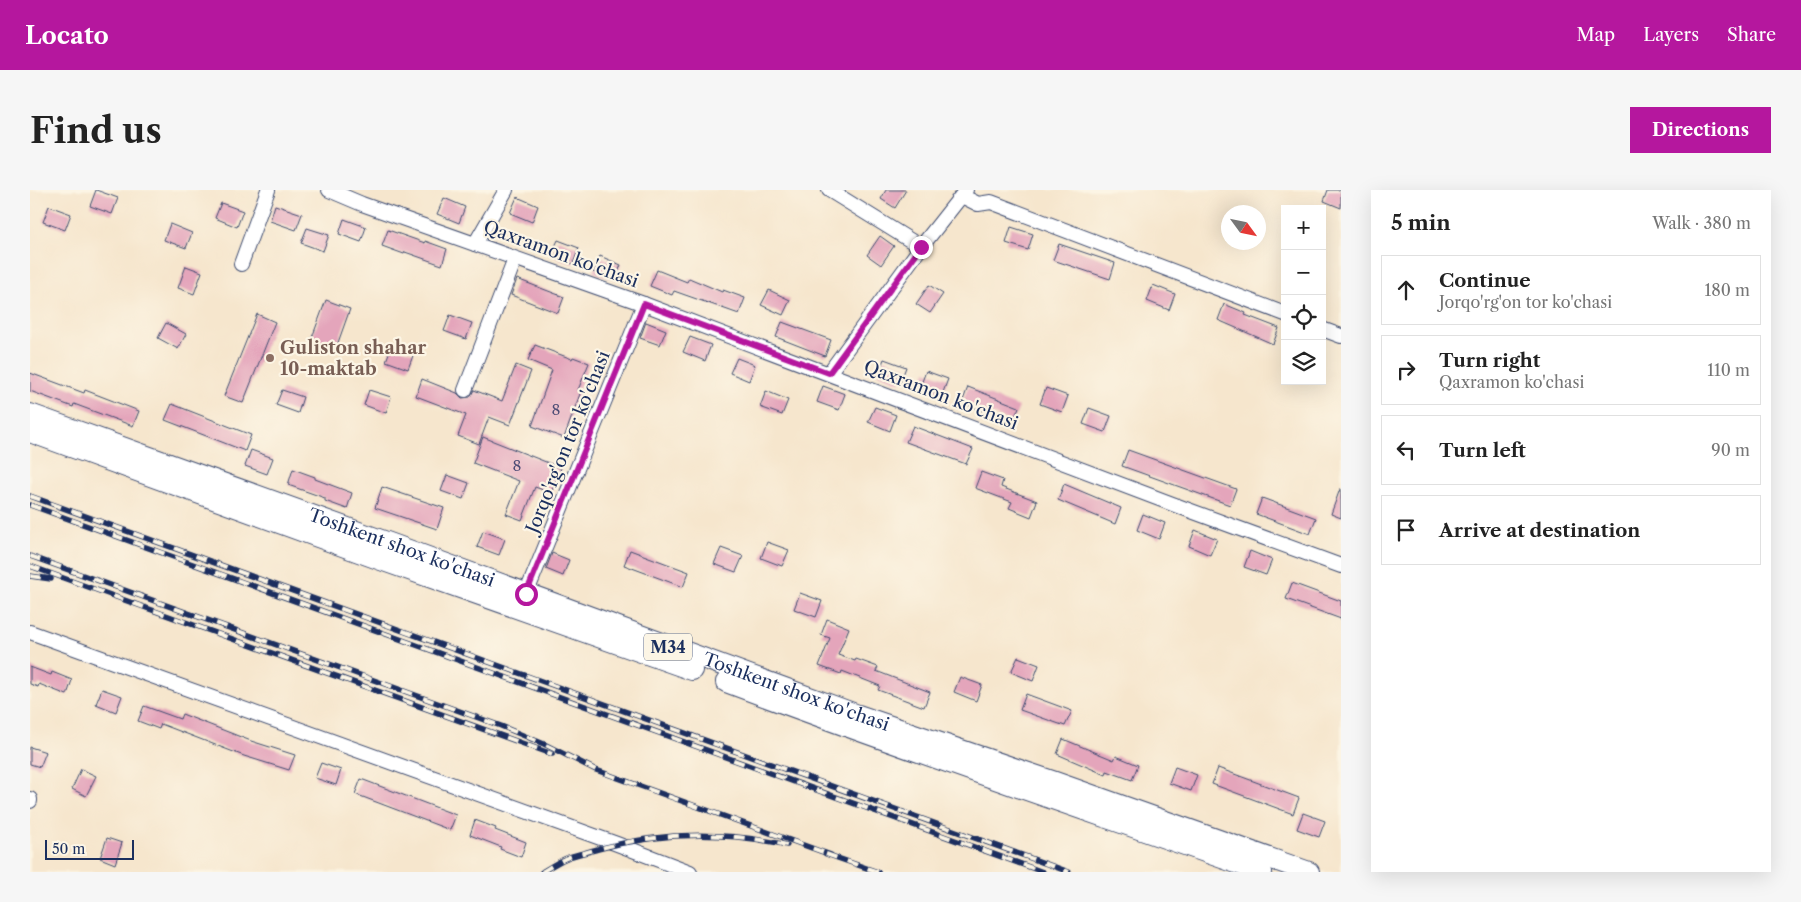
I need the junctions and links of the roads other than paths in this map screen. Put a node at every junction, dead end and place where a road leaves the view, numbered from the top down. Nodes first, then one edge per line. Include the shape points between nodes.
1 (268, 190) edge
2 (329, 190) edge
3 (506, 190) edge
4 (829, 190) edge
5 (964, 193) edge
6 (476, 244) junction
7 (921, 247) junction
8 (515, 258) junction
9 (241, 264) dead end
10 (644, 304) junction
11 (1281, 312) edge
12 (1326, 330) edge
13 (1341, 336) edge
14 (829, 373) junction
15 (465, 390) dead end
16 (30, 414) edge
17 (30, 432) edge
18 (1341, 566) edge
19 (526, 594) junction
20 (30, 632) edge
21 (704, 667) junction
22 (690, 872) edge
23 (1262, 872) edge
24 (1310, 872) edge

1 - 9 street
2 - 6 street, Qaxramon ko'chasi
3 - 6 street
4 - 7 street
5 - 7 street
5 - 11 street via 978,204 991,202
6 - 8 street, Qaxramon ko'chasi
7 - 14 street
8 - 10 street, Qaxramon ko'chasi
8 - 15 street
10 - 14 street, Qaxramon ko'chasi
10 - 19 street, Jorqo'rg'on tor ko'chasi
12 - 13 street
14 - 18 street, Qaxramon ko'chasi
16 - 19 highway, Toshkent shox ko'chasi / M34
17 - 21 highway, Toshkent shox ko'chasi / M34 via 380,560
19 - 21 highway, Toshkent shox ko'chasi / M34
20 - 22 street
21 - 23 highway, Toshkent shox ko'chasi / M34 via 842,726
21 - 24 highway, Toshkent shox ko'chasi / M34

